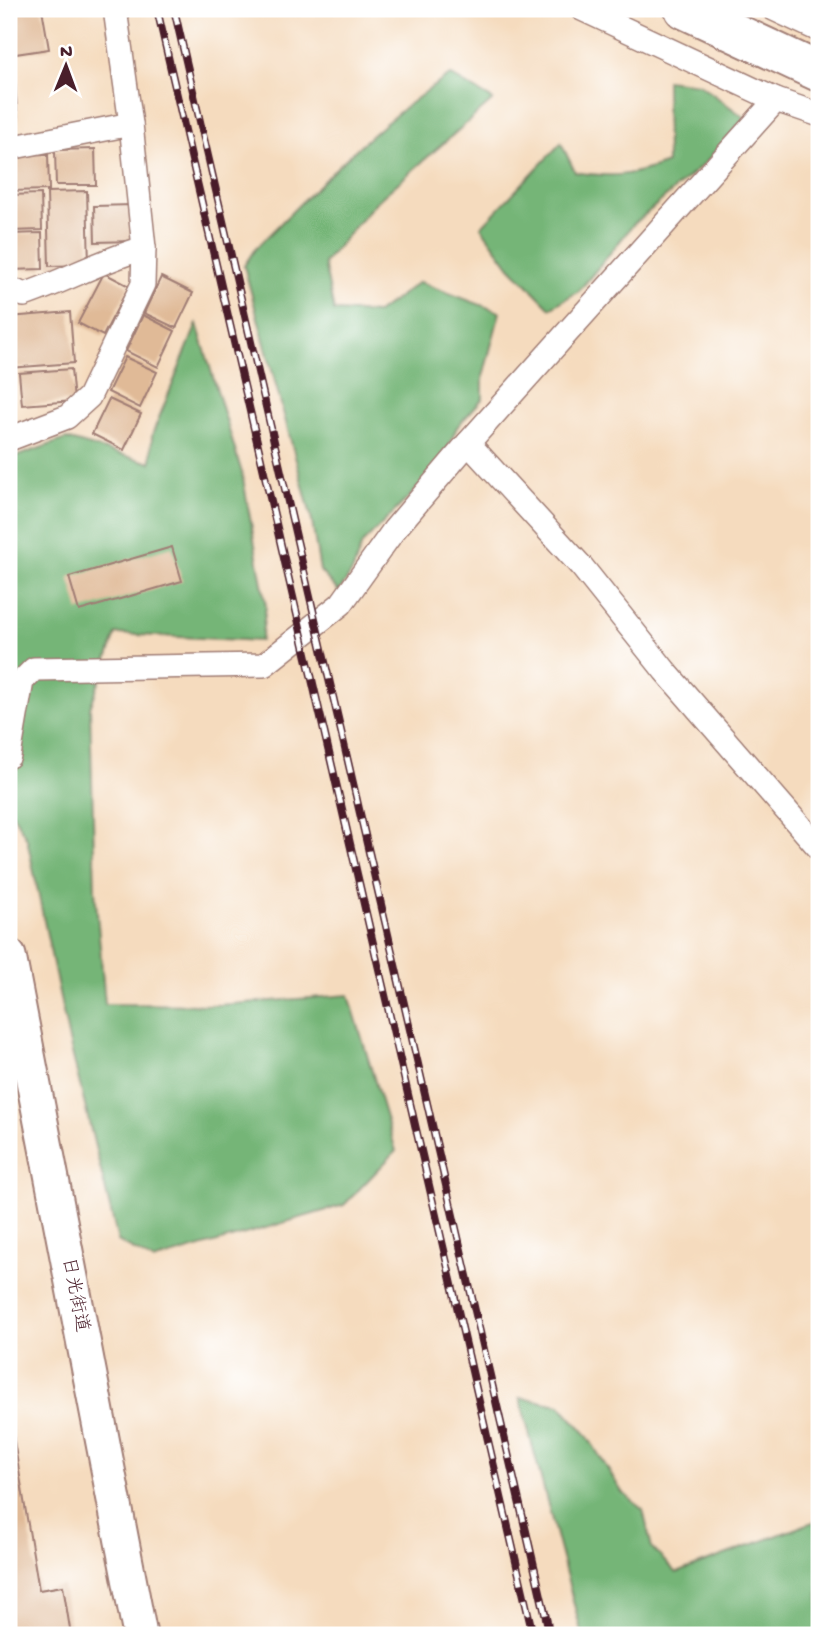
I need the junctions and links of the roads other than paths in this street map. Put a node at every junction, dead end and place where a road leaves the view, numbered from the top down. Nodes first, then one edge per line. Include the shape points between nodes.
1 (115, 9) edge
2 (582, 9) edge
3 (684, 9) edge
4 (774, 9) edge
5 (819, 30) edge
6 (819, 72) edge
7 (776, 100) junction
8 (819, 111) edge
9 (131, 124) junction
10 (9, 148) edge
11 (144, 248) junction
12 (9, 288) edge
13 (9, 439) edge
14 (468, 443) junction
15 (9, 756) edge
16 (819, 848) edge
17 (9, 956) edge
18 (14, 1011) edge
19 (140, 1635) edge

1 - 9 street
2 - 7 street
3 - 6 highway
4 - 5 street
7 - 8 street
7 - 14 street
9 - 10 street
9 - 11 street
11 - 12 street via 24,295
11 - 13 street via 143,284 89,397 67,417
14 - 15 street via 394,530 341,604 264,665 34,669 22,681
14 - 16 street via 582,567 665,671
17 - 18 main road, 日光街道
18 - 19 main road, 日光街道

